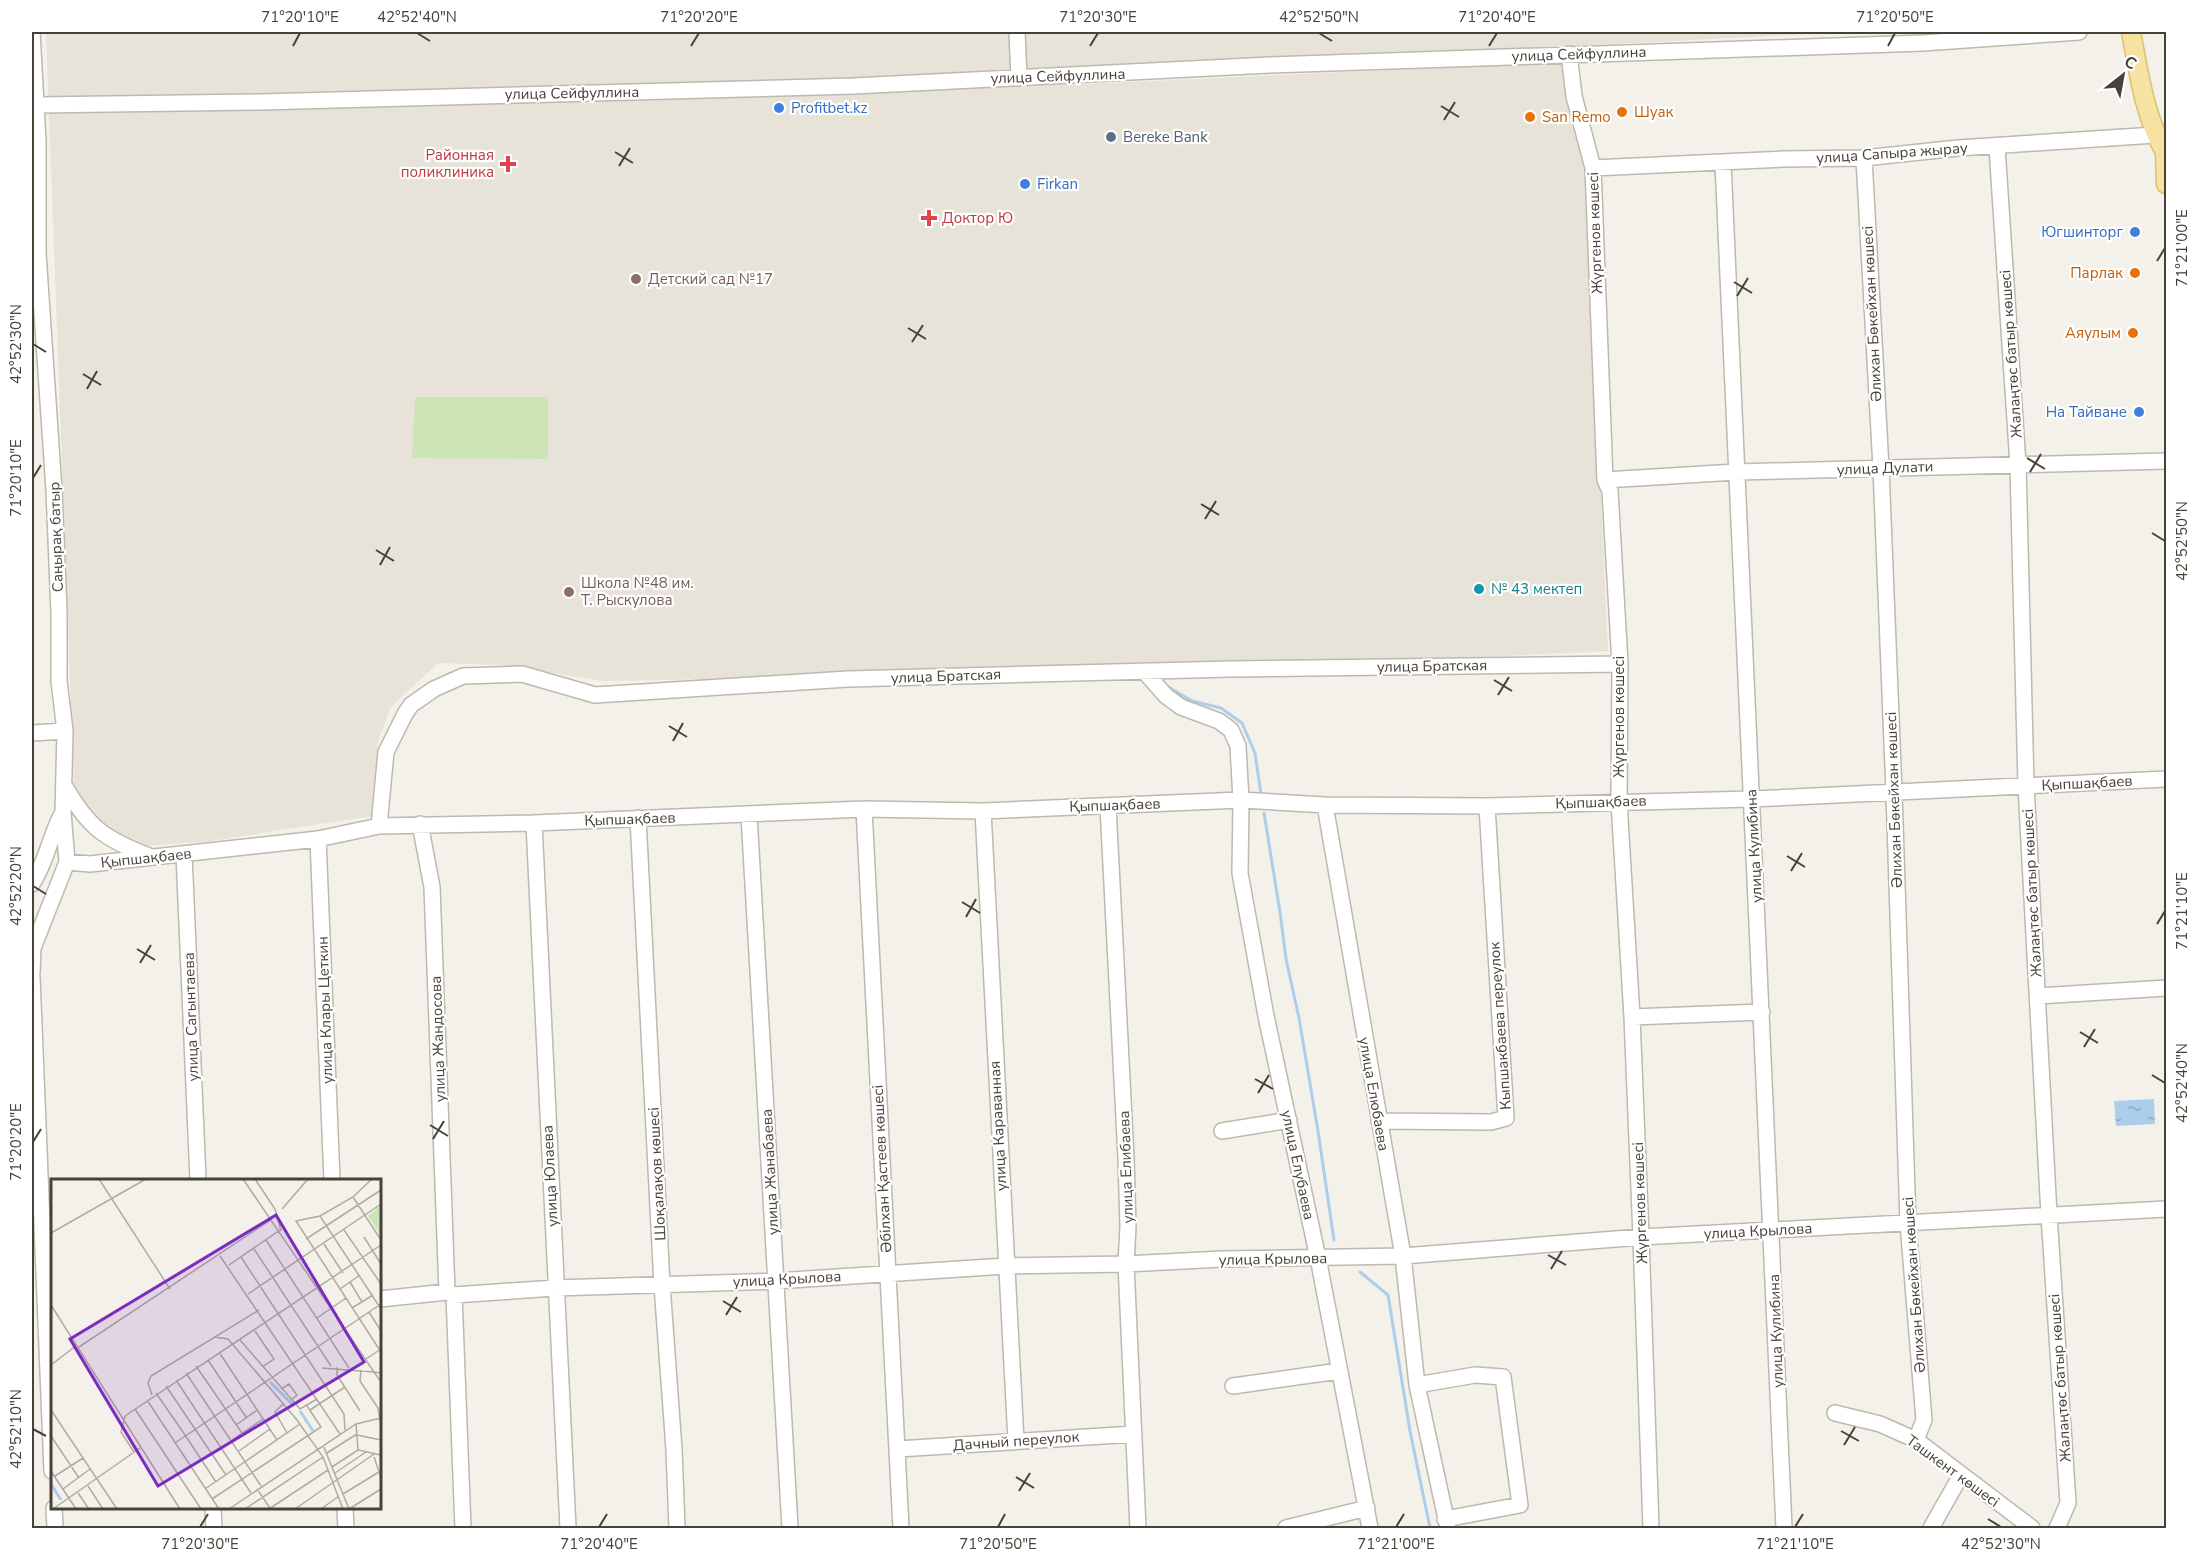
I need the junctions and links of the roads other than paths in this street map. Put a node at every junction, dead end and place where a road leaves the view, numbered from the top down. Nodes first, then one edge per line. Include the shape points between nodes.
1 (32, 32) edge
2 (1017, 32) edge
3 (2079, 32) edge
4 (2131, 32) edge
5 (1569, 54) junction
6 (33, 78) edge
7 (1019, 78) junction
8 (36, 105) junction
9 (2162, 145) edge
10 (1997, 147) junction
11 (1864, 158) junction
12 (1723, 163) junction
13 (1593, 168) junction
14 (2166, 183) edge
15 (2166, 461) edge
16 (2018, 465) junction
17 (1881, 468) junction
18 (1736, 472) junction
19 (1605, 480) junction
20 (1620, 664) junction
21 (1144, 671) junction
22 (64, 731) junction
23 (32, 733) edge
24 (2166, 779) edge
25 (64, 784) junction
26 (2026, 786) junction
27 (1894, 792) junction
28 (1752, 799) junction
29 (1241, 801) junction
30 (1619, 802) junction
31 (1325, 805) junction
32 (1108, 806) junction
33 (1487, 806) junction
34 (864, 809) junction
35 (983, 811) junction
36 (63, 812) junction
37 (748, 815) junction
38 (638, 818) junction
39 (534, 823) junction
40 (420, 824) junction
41 (379, 826) junction
42 (318, 839) junction
43 (184, 854) junction
44 (154, 858) junction
45 (67, 862) junction
46 (32, 885) edge
47 (32, 975) edge
48 (2166, 988) edge
49 (2038, 996) junction
50 (1762, 1012) junction
51 (1632, 1017) junction
52 (1289, 1120) junction
53 (1378, 1121) junction
54 (1222, 1131) dead end
55 (198, 1179) edge
56 (332, 1179) edge
57 (36, 1186) edge
58 (2166, 1209) edge
59 (2049, 1215) junction
60 (1908, 1223) junction
61 (1772, 1230) junction
62 (1641, 1237) junction
63 (1403, 1256) junction
64 (1318, 1258) junction
65 (1126, 1264) junction
66 (1005, 1266) junction
67 (887, 1272) junction
68 (776, 1281) junction
69 (662, 1285) junction
70 (555, 1288) junction
71 (451, 1293) junction
72 (381, 1299) edge
73 (1340, 1371) junction
74 (1417, 1385) junction
75 (1233, 1386) dead end
76 (1835, 1413) dead end
77 (1134, 1434) junction
78 (1916, 1440) junction
79 (1016, 1441) junction
80 (898, 1449) junction
81 (51, 1453) edge
82 (1961, 1476) junction
83 (1367, 1508) junction
84 (54, 1509) edge
85 (213, 1509) edge
86 (345, 1509) edge
87 (1446, 1524) edge
88 (55, 1528) edge
89 (214, 1528) edge
90 (346, 1528) edge
91 (464, 1528) edge
92 (568, 1528) edge
93 (676, 1528) edge
94 (790, 1528) edge
95 (901, 1528) edge
96 (1138, 1528) edge
97 (1286, 1528) edge
98 (1370, 1528) edge
99 (1651, 1528) edge
100 (1784, 1528) edge
101 (1930, 1528) edge
102 (2032, 1528) edge
103 (2057, 1528) edge

1 - 6 street, Саңырақ батыр
2 - 7 street
3 - 5 street, улица Сейфуллина via 1923,43
4 - 9 main road via 2140,82
5 - 7 street, улица Сейфуллина
5 - 13 street, Жүргенов көшесі via 1574,96
6 - 8 street, Саңырақ батыр
7 - 8 street, улица Сейфуллина via 769,89
8 - 22 street, Саңырақ батыр via 38,253 54,490
9 - 10 street, улица Сапыра жырау
9 - 14 main road
10 - 11 street, улица Сапыра жырау
10 - 16 street, Жалаңтөс батыр көшесі
11 - 12 street, улица Сапыра жырау
11 - 17 street, Әлихан Бөкейхан көшесі
12 - 13 street, улица Сапыра жырау
12 - 18 street, улица Кулибина
13 - 19 street, Жүргенов көшесі
15 - 16 street, улица Дулати
16 - 17 street, улица Дулати
16 - 26 street, Жалаңтөс батыр көшесі
17 - 18 street, улица Дулати
17 - 27 street, Әлихан Бөкейхан көшесі
18 - 19 street, улица Дулати
18 - 28 street, улица Кулибина
19 - 20 street, Жүргенов көшесі via 1610,491
20 - 21 street, улица Братская
20 - 30 street, Жүргенов көшесі
21 - 29 street, улица Елубаева via 1181,707 1219,721 1231,730 1238,746
21 - 41 street, улица Братская via 848,679 595,695 522,674 463,676 434,689 405,714 386,752
22 - 23 street
22 - 25 street, Саңырақ батыр
24 - 26 street, Қыпшақбаев
25 - 36 street, Саңырақ батыр
25 - 44 street via 78,810 99,832
26 - 27 street, Қыпшақбаев
26 - 49 street, Жалаңтөс батыр көшесі
27 - 28 street, Қыпшақбаев
27 - 60 street, Әлихан Бөкейхан көшесі
28 - 30 street, Қыпшақбаев
28 - 50 street, улица Кулибина
29 - 31 street, Қыпшақбаев
29 - 32 street, Қыпшақбаев
29 - 52 street, улица Елубаева via 1240,873
30 - 33 street, Қыпшақбаев
30 - 51 street, Жүргенов көшесі
31 - 33 street, Қыпшақбаев
31 - 53 street, улица Елюбаева
32 - 35 street, Қыпшақбаев
32 - 65 street, улица Елибаева via 1126,1158
33 - 53 street, Кыпшакбаева переулок via 1506,1118 1491,1122
34 - 35 street, Қыпшақбаев
34 - 37 street, Қыпшақбаев
34 - 67 street, Әбілхан Қастеев көшесі
35 - 66 street, улица Караванная
36 - 45 street, Саңырақ батыр
36 - 46 street
37 - 38 street, Қыпшақбаев
37 - 68 street, улица Жанабаева
38 - 39 street, Қыпшақбаев
38 - 69 street, Шоқалақов көшесі
39 - 40 street, Қыпшақбаев
39 - 70 street, улица Юлаева
40 - 41 street, Қыпшақбаев
40 - 71 street, улица Жандосова via 432,887
41 - 42 street, Қыпшақбаев
42 - 43 street, Қыпшақбаев
42 - 56 street, улица Клары Цеткин
43 - 44 street, Қыпшақбаев
43 - 55 street, улица Сагынтаева
44 - 45 street, Қыпшақбаев via 90,864
45 - 46 street
45 - 47 street via 33,948
47 - 57 street
48 - 49 street
49 - 59 street, Жалаңтөс батыр көшесі
50 - 51 street
50 - 61 street, улица Кулибина
51 - 62 street, Жүргенов көшесі
52 - 54 street
52 - 64 street, улица Елубаева
53 - 63 street, улица Елюбаева
57 - 81 street
58 - 59 street, улица Крылова
59 - 60 street, улица Крылова
59 - 103 street, Жалаңтөс батыр көшесі via 2068,1503
60 - 61 street, улица Крылова
60 - 78 street, Әлихан Бөкейхан көшесі via 1924,1420
61 - 62 street, улица Крылова
61 - 100 street, улица Кулибина
62 - 63 street, улица Крылова
62 - 99 street, Жүргенов көшесі
63 - 64 street, улица Крылова
63 - 74 street, улица Елюбаева
64 - 65 street, улица Крылова
64 - 73 street, улица Елубаева
65 - 66 street, улица Крылова
65 - 77 street, улица Елибаева
66 - 67 street, улица Крылова
66 - 79 street, улица Караванная
67 - 68 street, улица Крылова
67 - 80 street, Әбілхан Қастеев көшесі
68 - 69 street, улица Крылова
68 - 94 street, улица Жанабаева
69 - 70 street, улица Крылова
69 - 93 street, Шоқалақов көшесі via 675,1449
70 - 71 street, улица Крылова
70 - 92 street, улица Юлаева
71 - 72 street, улица Крылова
71 - 91 street, улица Жандосова
73 - 75 street
73 - 83 street, улица Елубаева
74 - 87 street, улица Елюбаева
74 - 87 street, улица Елюбаева via 1474,1375 1503,1377 1520,1505
76 - 78 street, Ташкент көшесі via 1880,1424
77 - 79 street, Дачный переулок
77 - 96 street, улица Елибаева
78 - 82 street, Ташкент көшесі
79 - 80 street, Дачный переулок
80 - 95 street, Әбілхан Қастеев көшесі
82 - 101 street
82 - 102 street, Ташкент көшесі
83 - 97 street
83 - 98 street, улица Елубаева
84 - 88 street
85 - 89 street
86 - 90 street

